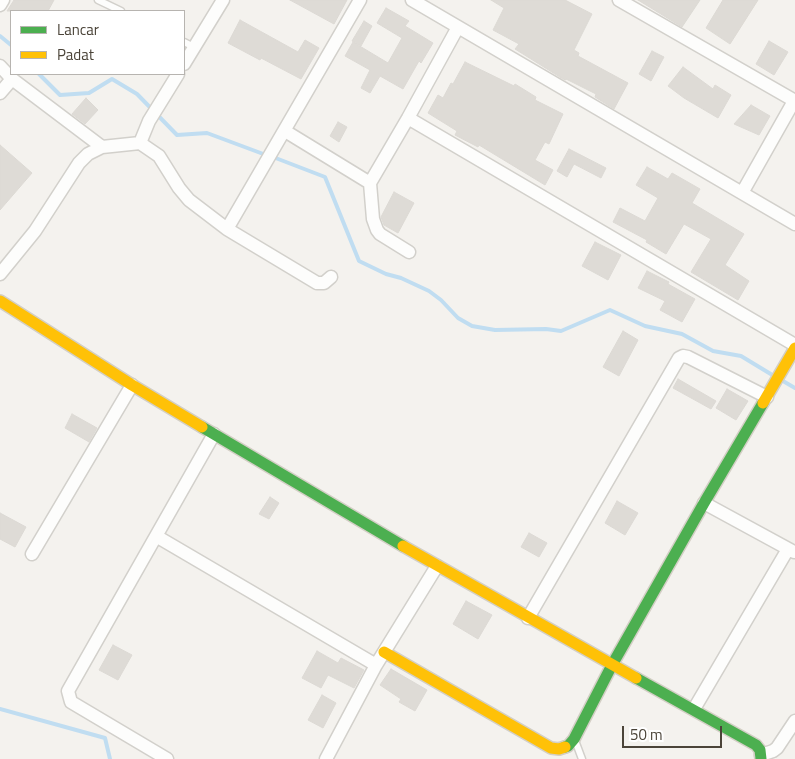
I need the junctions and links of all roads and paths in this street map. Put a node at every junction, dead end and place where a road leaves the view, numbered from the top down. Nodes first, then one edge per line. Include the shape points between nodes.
1 (3, 0) edge
2 (98, 0) edge
3 (223, 0) edge
4 (360, 0) edge
5 (412, 0) edge
6 (619, 0) edge
7 (0, 5) edge
8 (119, 10) edge
9 (458, 26) junction
10 (189, 44) edge
11 (185, 60) edge
12 (0, 66) edge
13 (177, 75) edge
14 (12, 79) junction
15 (0, 93) edge
16 (795, 101) edge
17 (408, 118) junction
18 (285, 131) junction
19 (140, 143) junction
20 (102, 147) junction
21 (370, 183) junction
22 (742, 193) junction
23 (795, 224) edge
24 (227, 228) junction
25 (409, 252) dead end
26 (0, 274) edge
27 (331, 277) dead end
28 (0, 301) edge
29 (795, 346) edge
30 (132, 386) junction
31 (766, 397) junction
32 (214, 434) junction
33 (704, 502) junction
34 (156, 536) junction
35 (791, 551) edge
36 (32, 554) dead end
37 (437, 566) junction
38 (528, 618) junction
39 (384, 652) junction
40 (376, 665) junction
41 (612, 665) junction
42 (694, 709) junction
43 (795, 720) edge
44 (574, 739) junction
45 (761, 757) edge
46 (167, 759) edge
47 (326, 759) edge
48 (582, 759) edge

1 - 7 street
2 - 8 lane
3 - 10 street
4 - 18 street
5 - 9 street
6 - 16 street
9 - 17 street
9 - 22 street
10 - 11 street
12 - 14 street
13 - 19 street via 149,121
14 - 15 street
14 - 20 street
16 - 22 street
17 - 21 street
17 - 29 street
18 - 21 street
18 - 24 street
19 - 20 street
19 - 24 street via 159,156 189,200
20 - 26 street via 79,163 35,231
21 - 25 street via 377,230
22 - 23 street
24 - 27 street via 317,283 324,283
28 - 30 street
29 - 31 street
30 - 32 street
30 - 36 street
31 - 33 street
31 - 38 street via 688,357 679,358
32 - 34 street
32 - 37 street
33 - 35 street
33 - 41 street
34 - 40 street
34 - 46 street via 68,694 71,702
35 - 42 street
37 - 38 street
37 - 39 street
38 - 41 street
39 - 40 street
39 - 44 street via 551,748 564,748
40 - 47 street
41 - 42 street
41 - 44 street
42 - 45 street via 756,745
43 - 45 street via 777,748
44 - 48 lane

